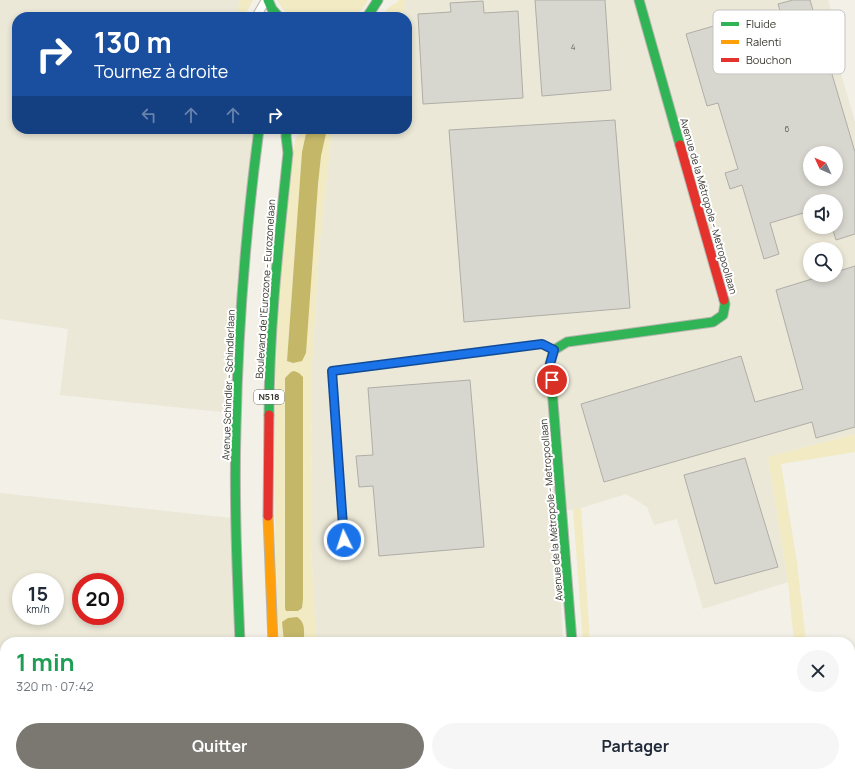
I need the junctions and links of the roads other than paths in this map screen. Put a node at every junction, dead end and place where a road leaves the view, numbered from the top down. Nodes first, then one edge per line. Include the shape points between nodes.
1 (267, 0) edge
2 (378, 0) edge
3 (638, 0) edge
4 (259, 12) edge
5 (275, 12) edge
6 (370, 12) edge
7 (258, 134) edge
8 (286, 134) edge
9 (295, 135) dead end
10 (288, 153) junction
11 (554, 350) junction
12 (346, 555) dead end
13 (240, 637) edge
14 (273, 637) edge
15 (572, 637) edge

1 - 4 street
1 - 5 main road
2 - 6 main road
3 - 11 main road, Avenue de la Métropole - Metropoollaan via 725,304 723,315 713,322 567,342
7 - 13 main road, Avenue Schindler - Schindlerlaan via 250,201 238,358 235,504
8 - 10 main road, Boulevard de l'Eurozone - Eurozonelaan / N518
9 - 10 main road, Boulevard de l'Eurozone - Eurozonelaan / N518
10 - 14 main road, Boulevard de l'Eurozone - Eurozonelaan / N518 via 269,368 268,513
11 - 12 lane via 542,344 332,371
11 - 15 main road, Avenue de la Métropole - Metropoollaan via 550,364

